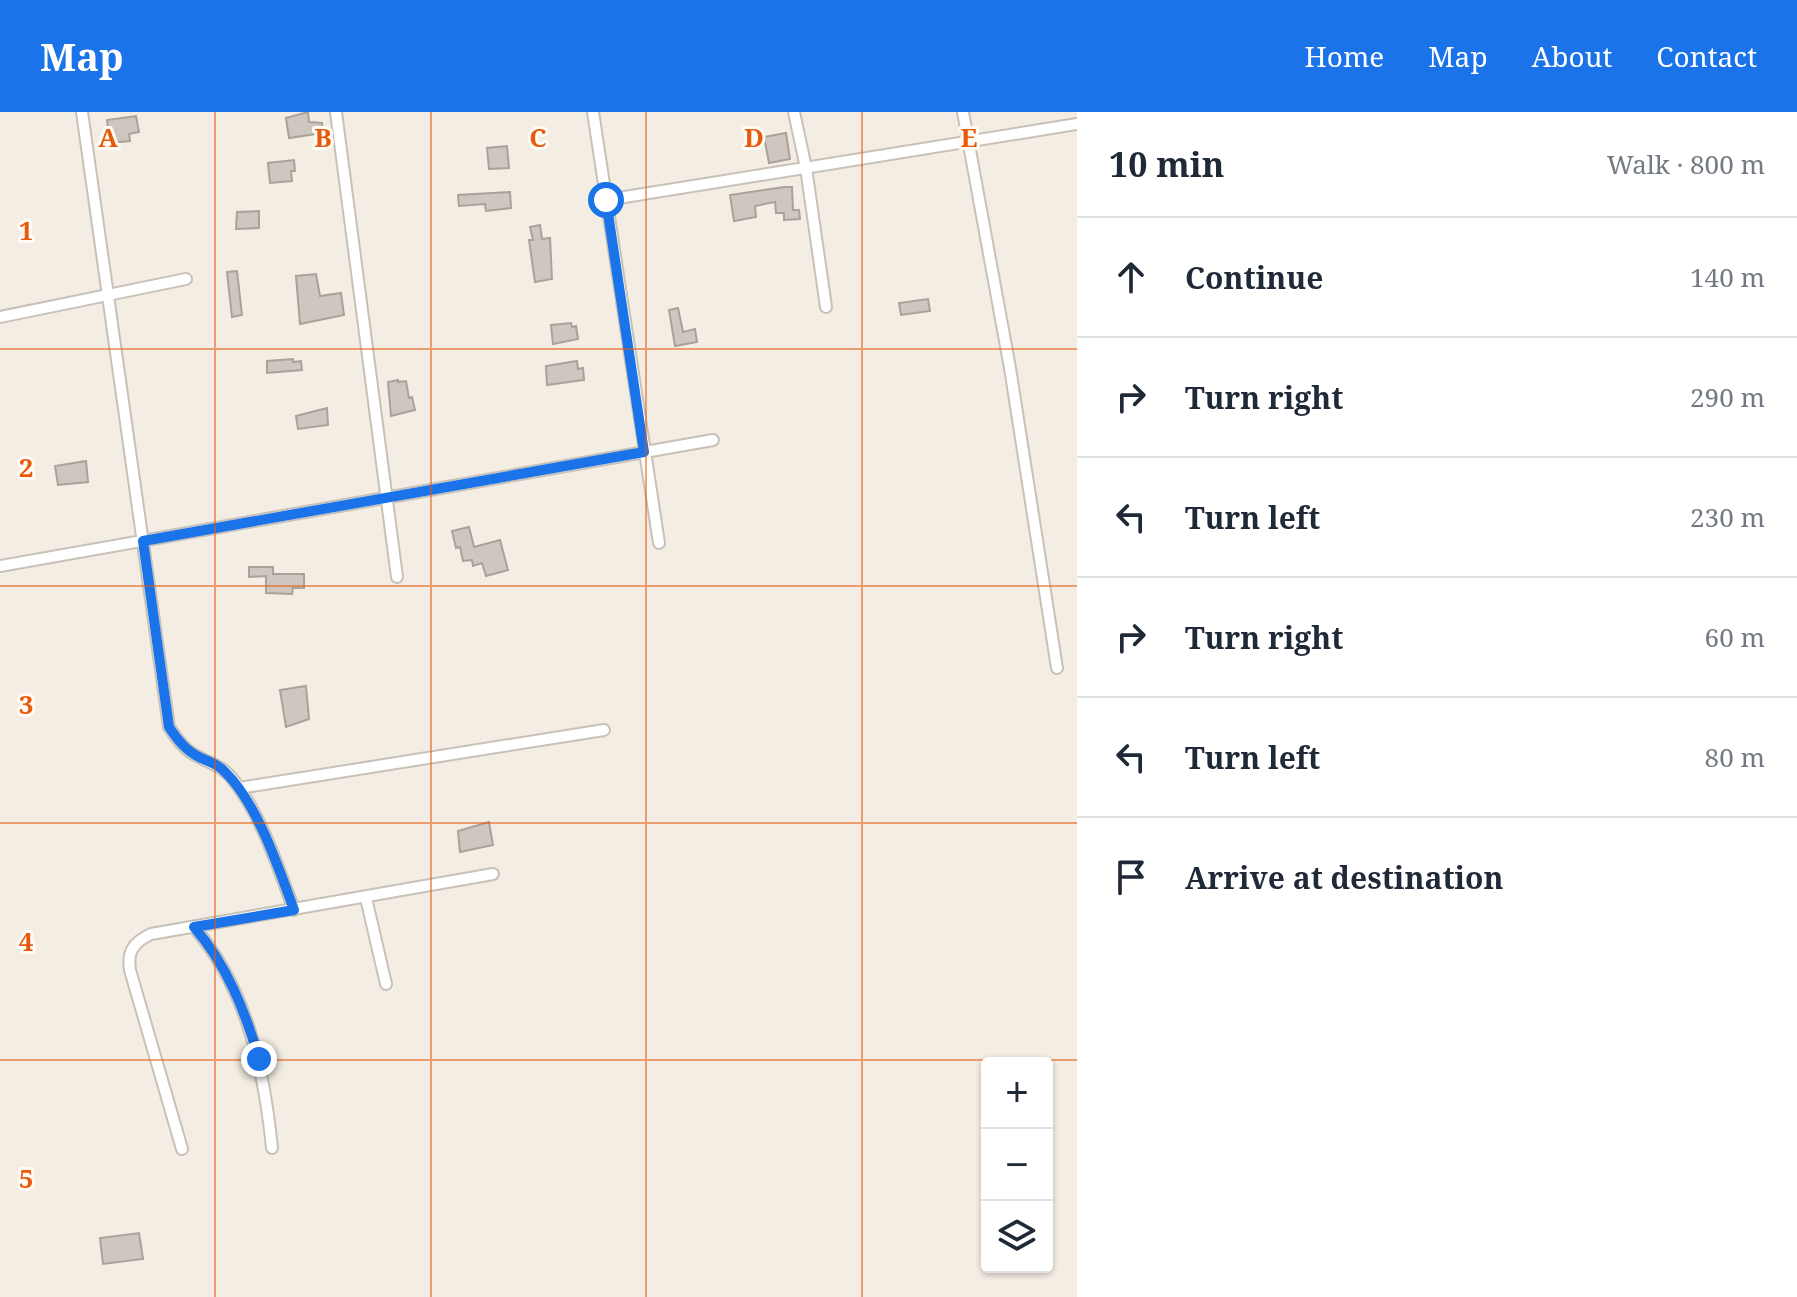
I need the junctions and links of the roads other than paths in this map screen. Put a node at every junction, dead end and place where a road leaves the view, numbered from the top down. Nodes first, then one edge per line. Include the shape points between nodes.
1 (82, 112) edge
2 (336, 112) edge
3 (593, 112) edge
4 (794, 112) edge
5 (963, 112) edge
6 (1077, 124) edge
7 (968, 141) junction
8 (806, 168) junction
9 (606, 200) junction
10 (186, 279) dead end
11 (108, 297) junction
12 (826, 307) dead end
13 (0, 317) edge
14 (713, 440) dead end
15 (644, 452) junction
16 (385, 498) junction
17 (143, 541) junction
18 (659, 543) dead end
19 (0, 566) edge
20 (397, 577) dead end
21 (1057, 668) dead end
22 (604, 730) dead end
23 (239, 788) junction
24 (493, 874) dead end
25 (366, 898) junction
26 (294, 910) junction
27 (194, 927) junction
28 (386, 984) dead end
29 (272, 1148) dead end
30 (182, 1149) dead end

1 - 11 street
2 - 16 street
3 - 9 street
4 - 8 street
5 - 7 street
6 - 7 street
7 - 8 street
7 - 21 street
8 - 9 street
8 - 12 street
9 - 15 street
10 - 11 street
11 - 13 street
11 - 17 street
14 - 15 street
15 - 16 street
15 - 18 street
16 - 17 street
16 - 20 street
17 - 19 street
17 - 23 street via 169,727 180,744 217,764
22 - 23 street
23 - 26 street via 268,842
24 - 25 street
25 - 26 street
25 - 28 street
26 - 27 street
27 - 29 street via 230,980 254,1043 267,1094
27 - 30 street via 137,941 129,960

